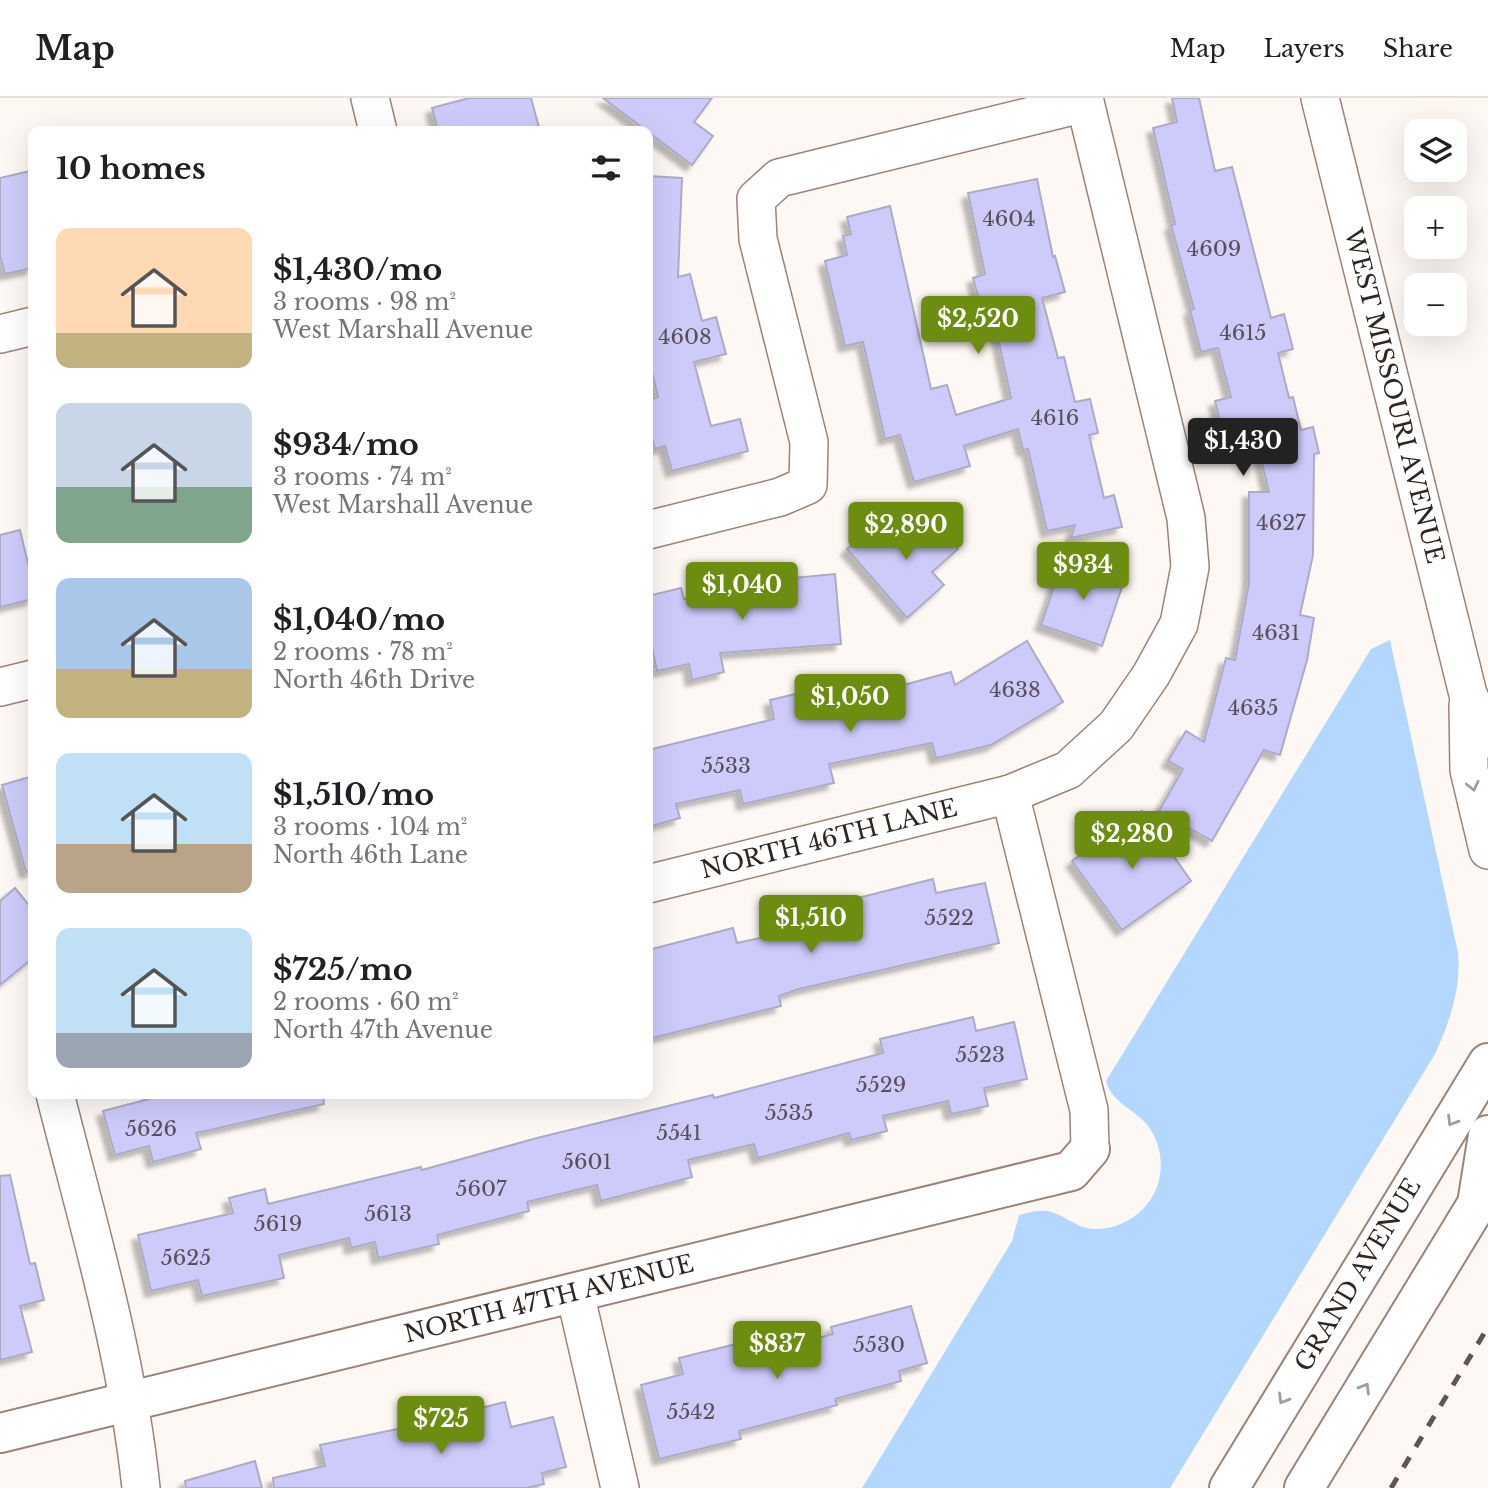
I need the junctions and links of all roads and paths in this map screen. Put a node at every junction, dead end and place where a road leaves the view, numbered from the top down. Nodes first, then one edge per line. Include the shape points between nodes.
1 (370, 98) edge
2 (1320, 98) edge
3 (1085, 101) edge
4 (377, 126) edge
5 (28, 327) edge
6 (0, 334) edge
7 (653, 529) edge
8 (28, 680) edge
9 (0, 687) edge
10 (1468, 694) junction
11 (1488, 739) edge
12 (1010, 794) junction
13 (1488, 850) edge
14 (653, 883) edge
15 (1488, 1063) edge
16 (56, 1099) edge
17 (1488, 1135) edge
18 (1090, 1149) joint
19 (1482, 1195) edge
20 (575, 1293) junction
21 (131, 1401) junction
22 (0, 1433) edge
23 (141, 1488) edge
24 (620, 1488) edge
25 (1228, 1488) edge
26 (1304, 1488) edge

1 - 4 street
2 - 10 street, WEST MISSOURI AVENUE
3 - 7 street via 779,178 756,199 758,239 809,442 808,485 780,497
3 - 12 street, NORTH 46TH LANE via 1186,518 1190,567 1179,624 1116,726 1068,770
5 - 6 street
8 - 9 street
10 - 11 street, WEST MISSOURI AVENUE
10 -> 13 street, WEST MISSOURI AVENUE via 1469,770
12 - 14 street, NORTH 46TH LANE
12 - 18 street via 1089,1110
15 -> 25 main road, GRAND AVENUE
16 - 21 street
17 - 19 main road
18 - 20 main road, NORTH 47TH AVENUE via 1071,1171
26 -> 19 main road
20 - 21 main road, NORTH 47TH AVENUE
20 - 24 street
21 - 22 main road, NORTH 47TH AVENUE
21 - 23 street

